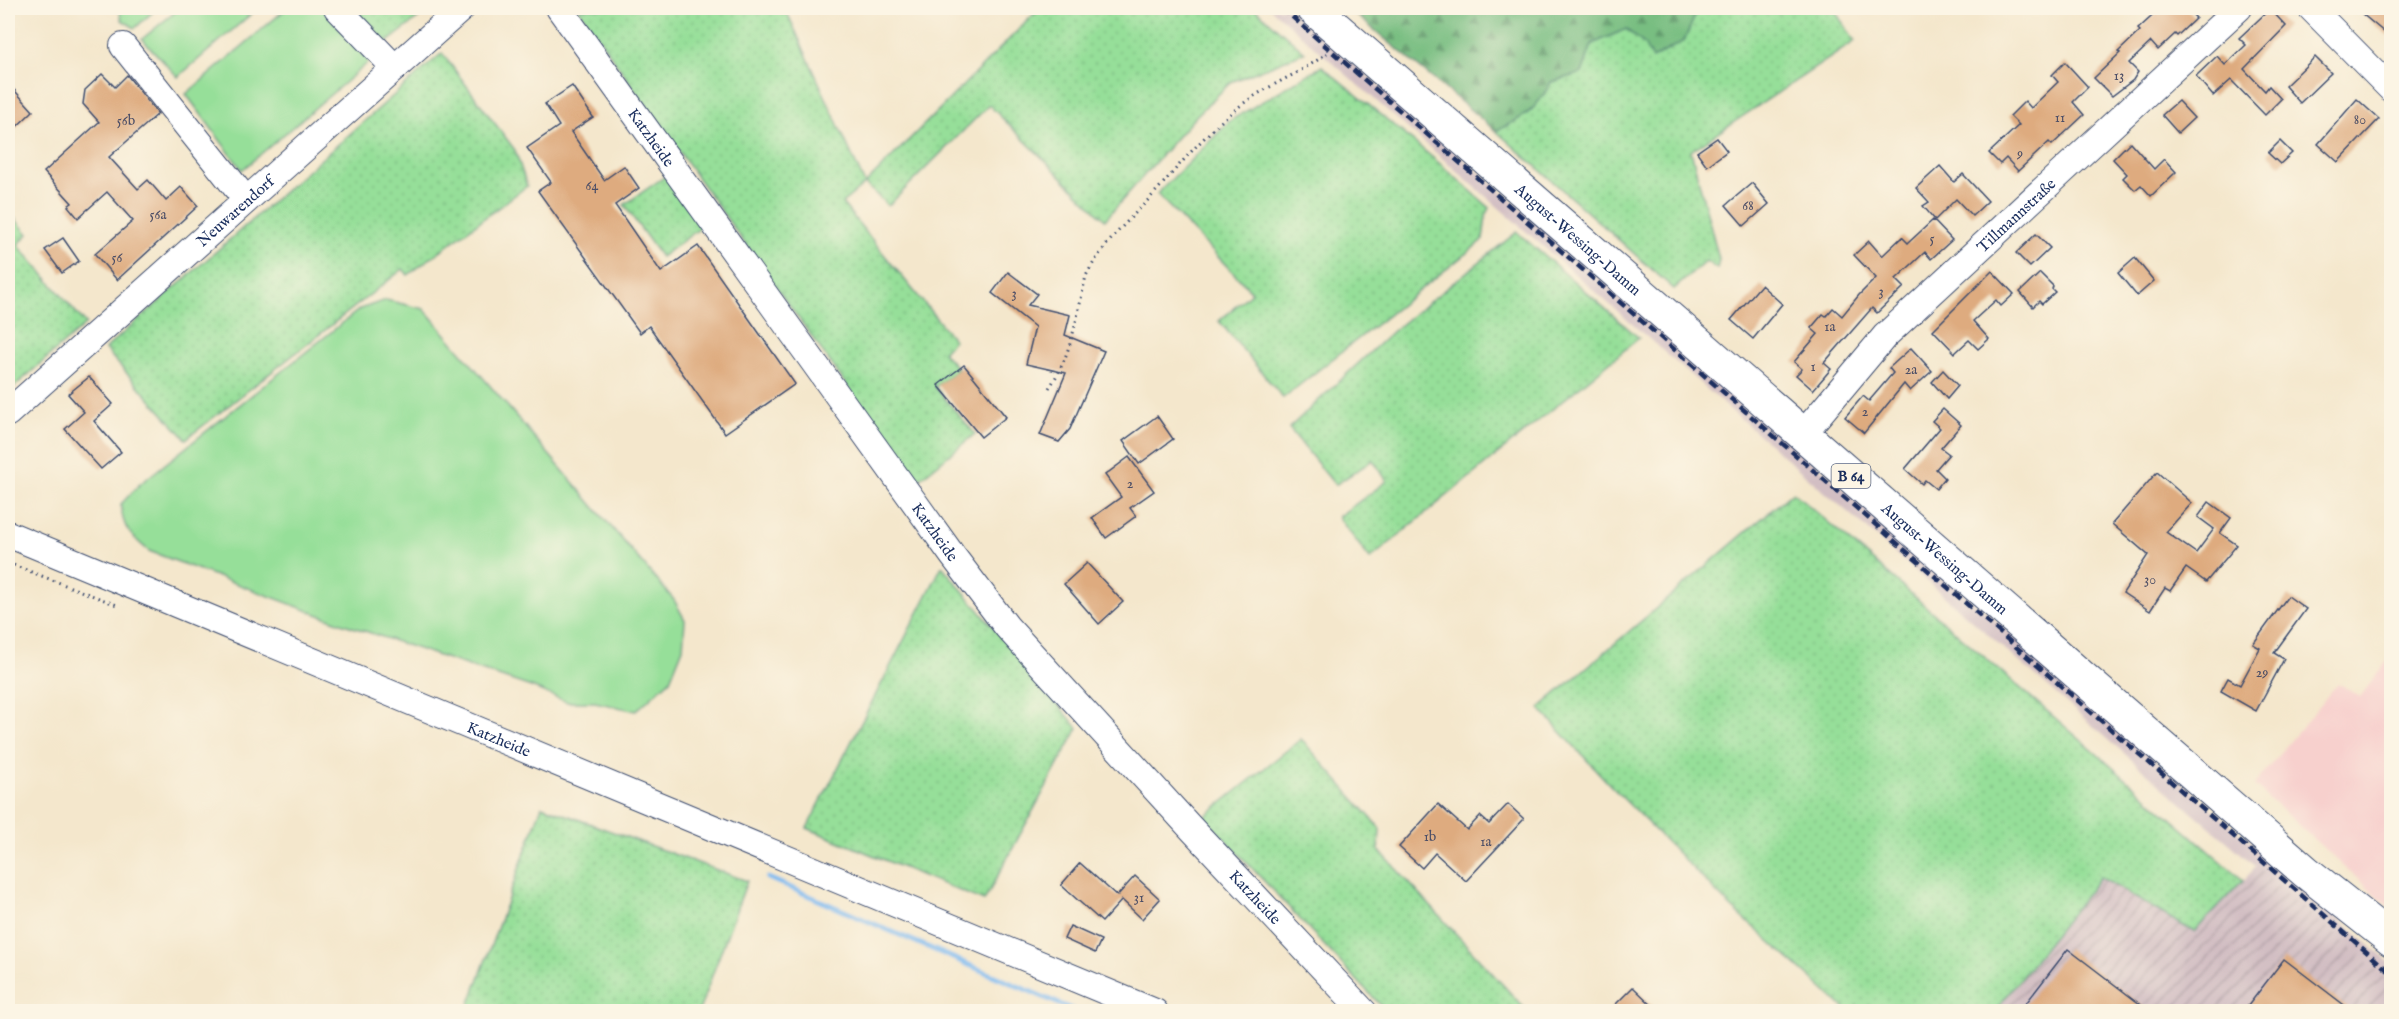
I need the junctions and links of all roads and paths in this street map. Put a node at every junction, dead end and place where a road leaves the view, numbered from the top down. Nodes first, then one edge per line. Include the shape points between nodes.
1 (337, 8) edge
2 (462, 8) edge
3 (559, 8) edge
4 (1313, 8) edge
5 (2240, 8) edge
6 (2311, 8) edge
7 (123, 46) dead end
8 (1323, 56) dead end
9 (395, 68) junction
10 (2391, 90) edge
11 (246, 200) junction
12 (1049, 388) dead end
13 (8, 413) edge
14 (1803, 434) junction
15 (8, 534) edge
16 (2391, 940) edge
17 (1155, 1011) edge
18 (1364, 1011) edge

1 - 9 street
2 - 9 street, Neuwarendorf
3 - 18 street, Katzheide via 1007,627
4 - 14 main road, August-Wessing-Damm / B 64
5 - 14 street, Tillmannstraße via 1885,336
6 - 10 street
7 - 11 street
8 - 12 path via 1230,113 1118,230 1086,276 1067,355
9 - 11 street, Neuwarendorf
11 - 13 street, Neuwarendorf
14 - 16 main road, August-Wessing-Damm / B 64 via 2298,864
15 - 17 street, Katzheide

